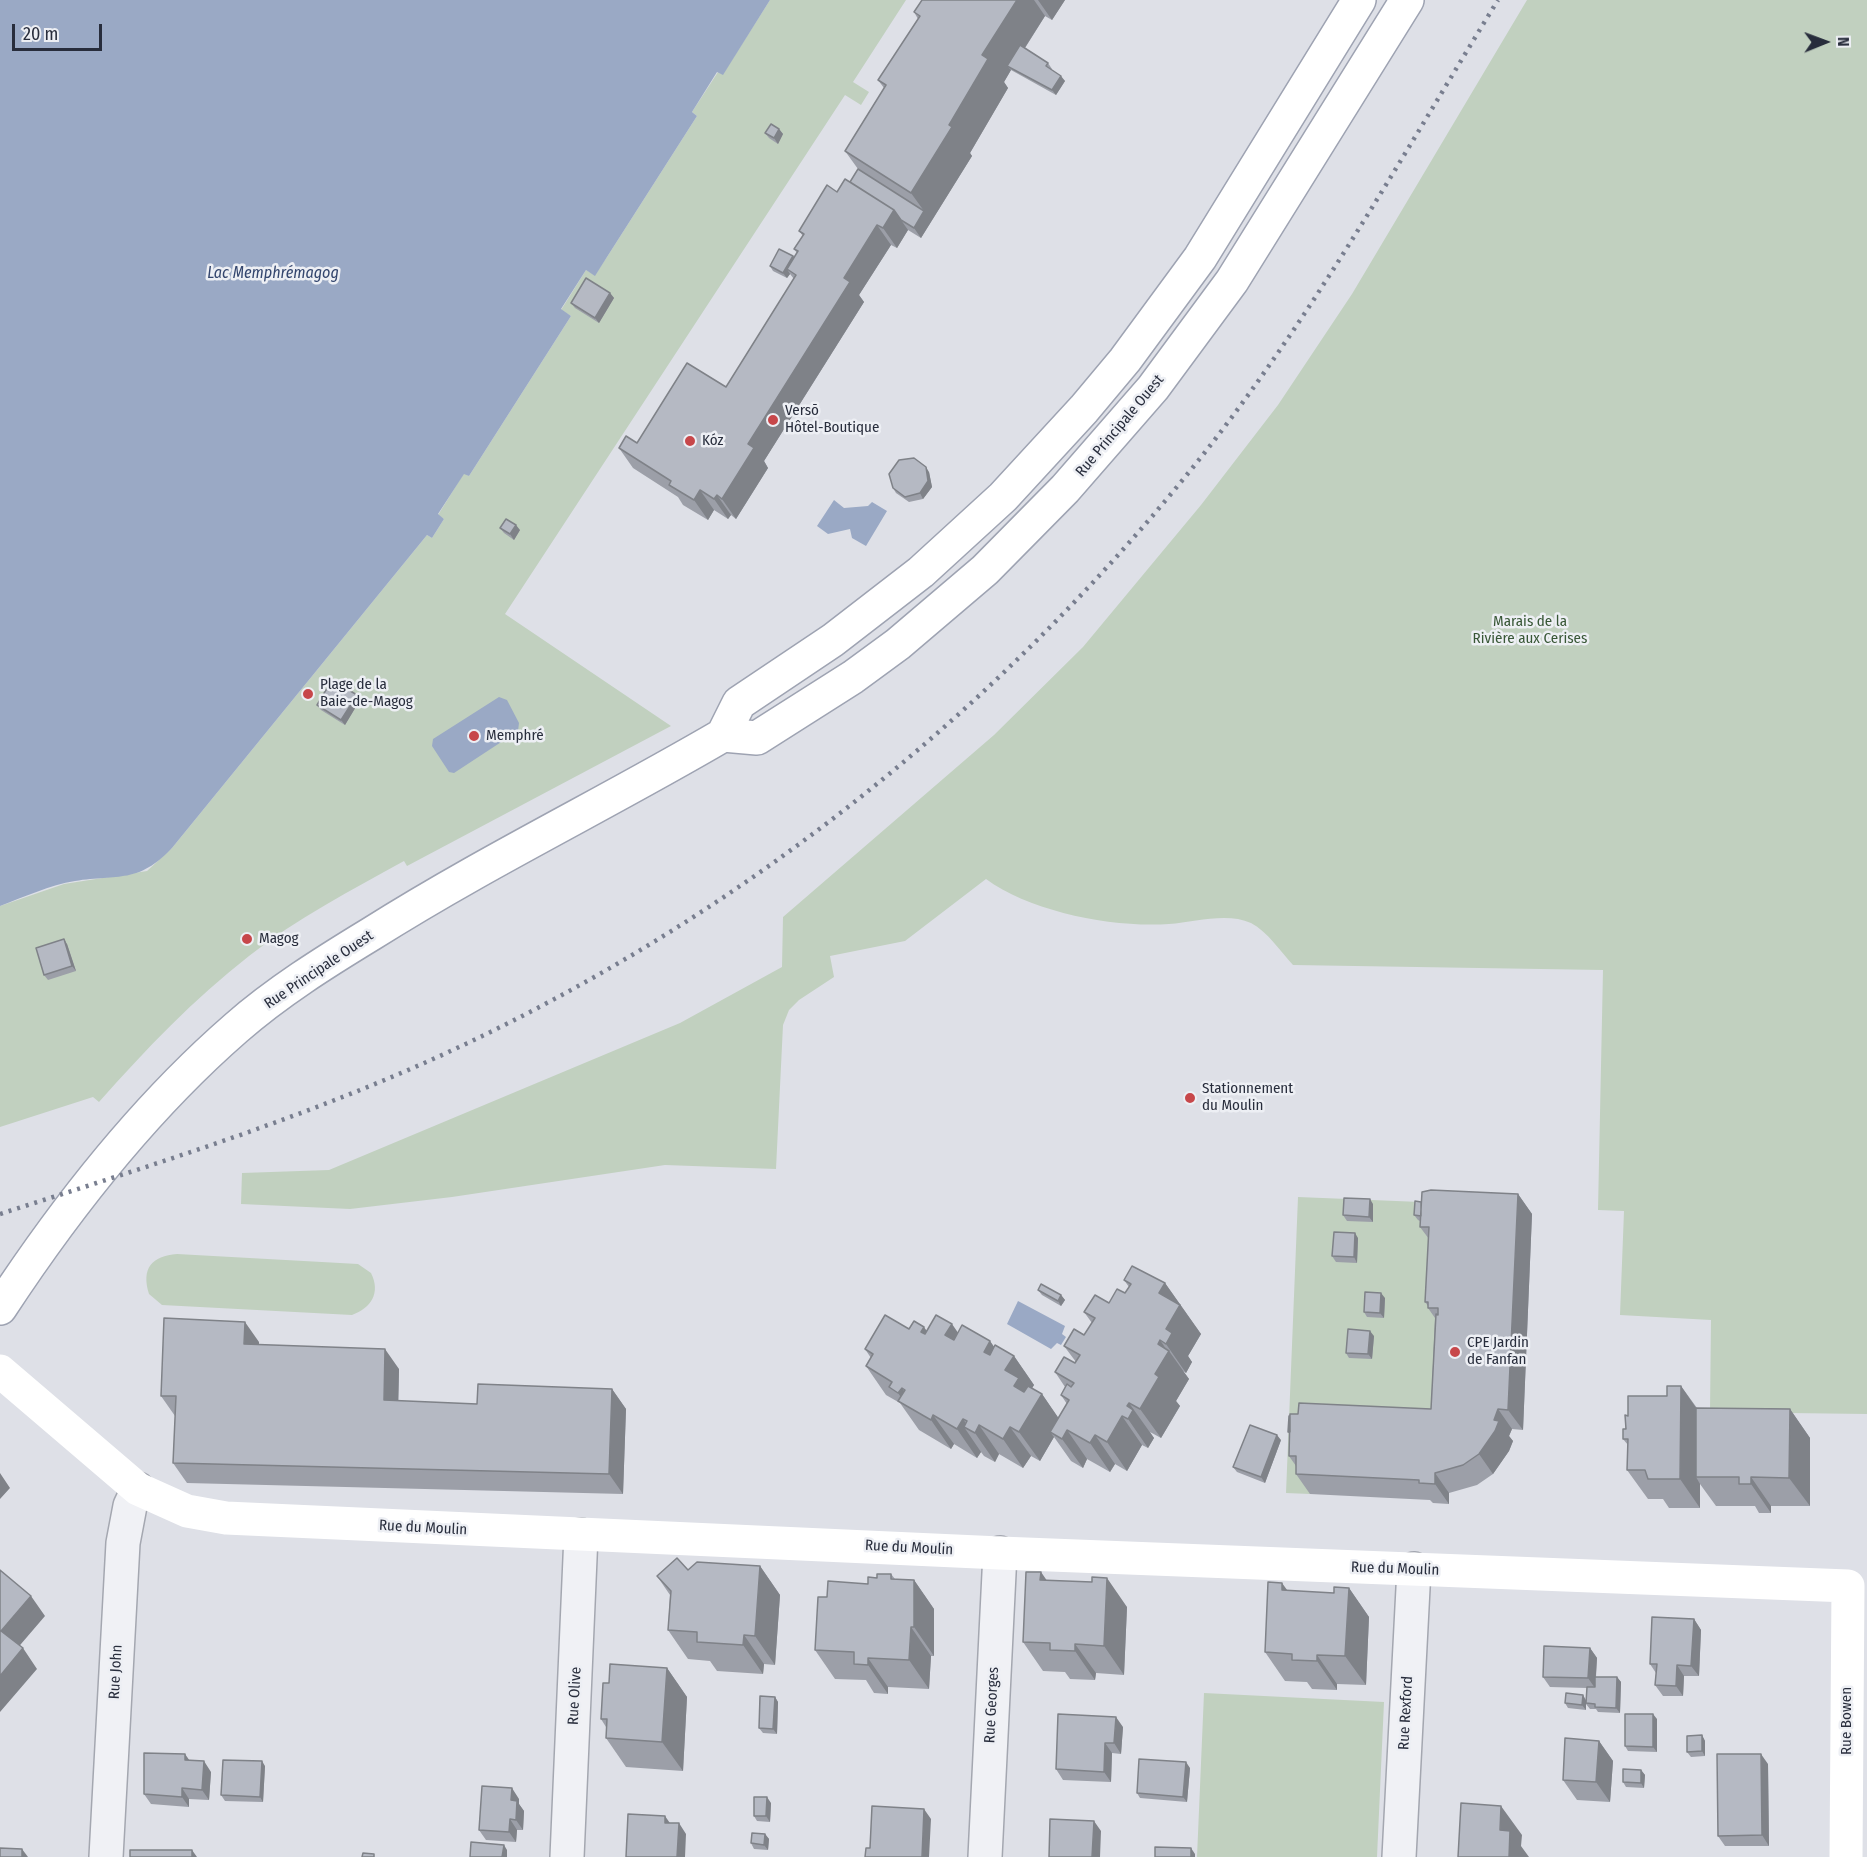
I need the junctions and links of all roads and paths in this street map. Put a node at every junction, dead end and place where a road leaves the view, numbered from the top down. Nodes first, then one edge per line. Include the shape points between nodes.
1 (1359, 0) edge
2 (1407, 0) edge
3 (723, 735) junction
4 (0, 1308) edge
5 (0, 1371) edge
6 (138, 1489) junction
7 (581, 1535) junction
8 (1000, 1553) junction
9 (1414, 1569) junction
10 (1857, 1586) edge
11 (106, 1857) edge
12 (567, 1857) edge
13 (985, 1857) edge
14 (1399, 1857) edge
15 (1846, 1857) edge

1 - 3 main road via 1200,258 1084,409 1003,497 921,572 833,640 739,703
2 - 3 main road, Rue Principale Ouest via 1226,290 1153,388 1065,489 977,578 853,677 757,738
3 - 4 main road, Rue Principale Ouest via 403,913 294,984 237,1027 142,1119 41,1248
5 - 6 main road, Rue du Moulin
6 - 7 main road, Rue du Moulin via 187,1511 226,1518
6 - 11 street, Rue John via 130,1506 123,1543
7 - 8 main road, Rue du Moulin
7 - 12 street, Rue Olive
8 - 9 main road, Rue du Moulin
8 - 13 street, Rue Georges
9 - 10 main road, Rue du Moulin
9 - 14 street, Rue Rexford
10 - 15 main road, Rue Bowen

